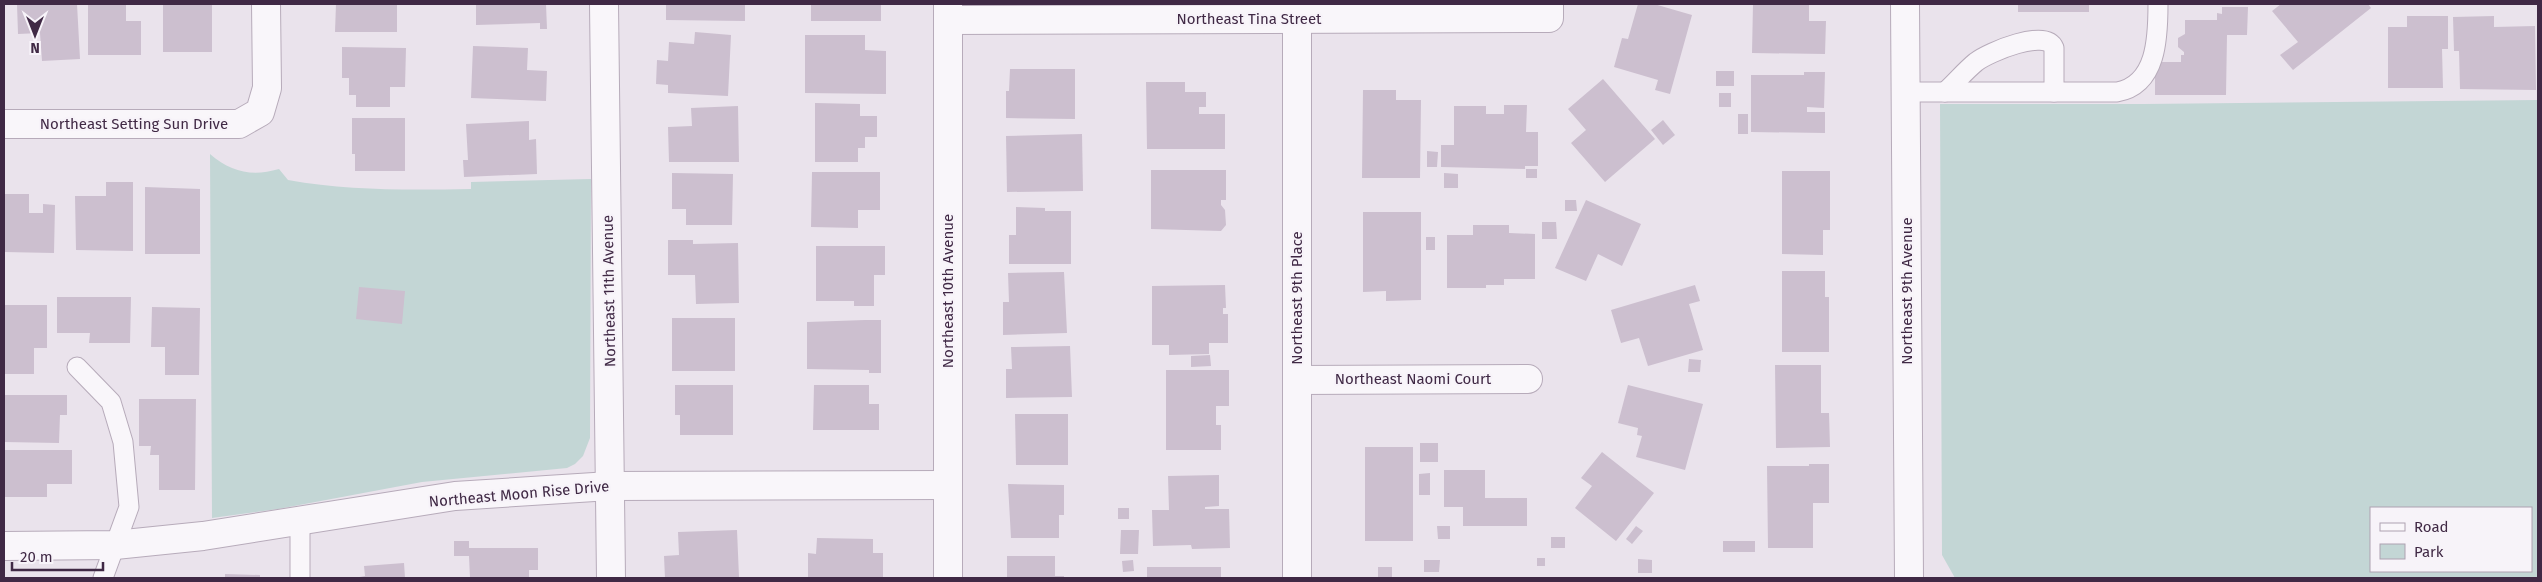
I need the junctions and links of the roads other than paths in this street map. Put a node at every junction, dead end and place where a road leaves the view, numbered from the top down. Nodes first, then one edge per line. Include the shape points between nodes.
1 (266, 4) edge
2 (604, 4) edge
3 (1905, 4) edge
4 (2158, 4) edge
5 (1549, 11) edge
6 (948, 12) edge
7 (1297, 18) junction
8 (1906, 92) junction
9 (1945, 92) junction
10 (2054, 92) junction
11 (4, 124) edge
12 (77, 368) dead end
13 (1528, 379) dead end
14 (1297, 380) junction
15 (948, 485) junction
16 (610, 486) junction
17 (300, 521) junction
18 (115, 545) junction
19 (4, 546) edge
20 (103, 578) edge
21 (300, 578) edge
22 (611, 578) edge
23 (948, 578) edge
24 (1297, 578) edge
25 (1909, 578) edge

1 - 11 street, Northeast Setting Sun Drive via 266,88 260,112 239,124
2 - 16 street, Northeast 11th Avenue
3 - 8 street, Northeast 9th Avenue
4 - 10 lane via 2154,50 2148,71 2139,84 2117,92
5 - 7 street, Northeast Tina Street
6 - 7 street, Northeast Tina Street
6 - 15 street, Northeast 10th Avenue
7 - 14 street, Northeast 9th Place
8 - 9 lane
8 - 25 street, Northeast 9th Avenue
9 - 10 lane
9 - 10 lane via 1977,62 2000,49 2047,40 2054,48
12 - 18 lane via 111,402 123,442 129,507
13 - 14 street, Northeast Naomi Court
14 - 24 street, Northeast 9th Place
15 - 16 street, Northeast Moon Rise Drive
15 - 23 street, Northeast 10th Avenue
16 - 17 street, Northeast Moon Rise Drive via 455,496
16 - 22 street, Northeast 11th Avenue
17 - 18 street, Northeast Moon Rise Drive
17 - 21 lane
18 - 19 street, Northeast Moon Rise Drive
18 - 20 lane

